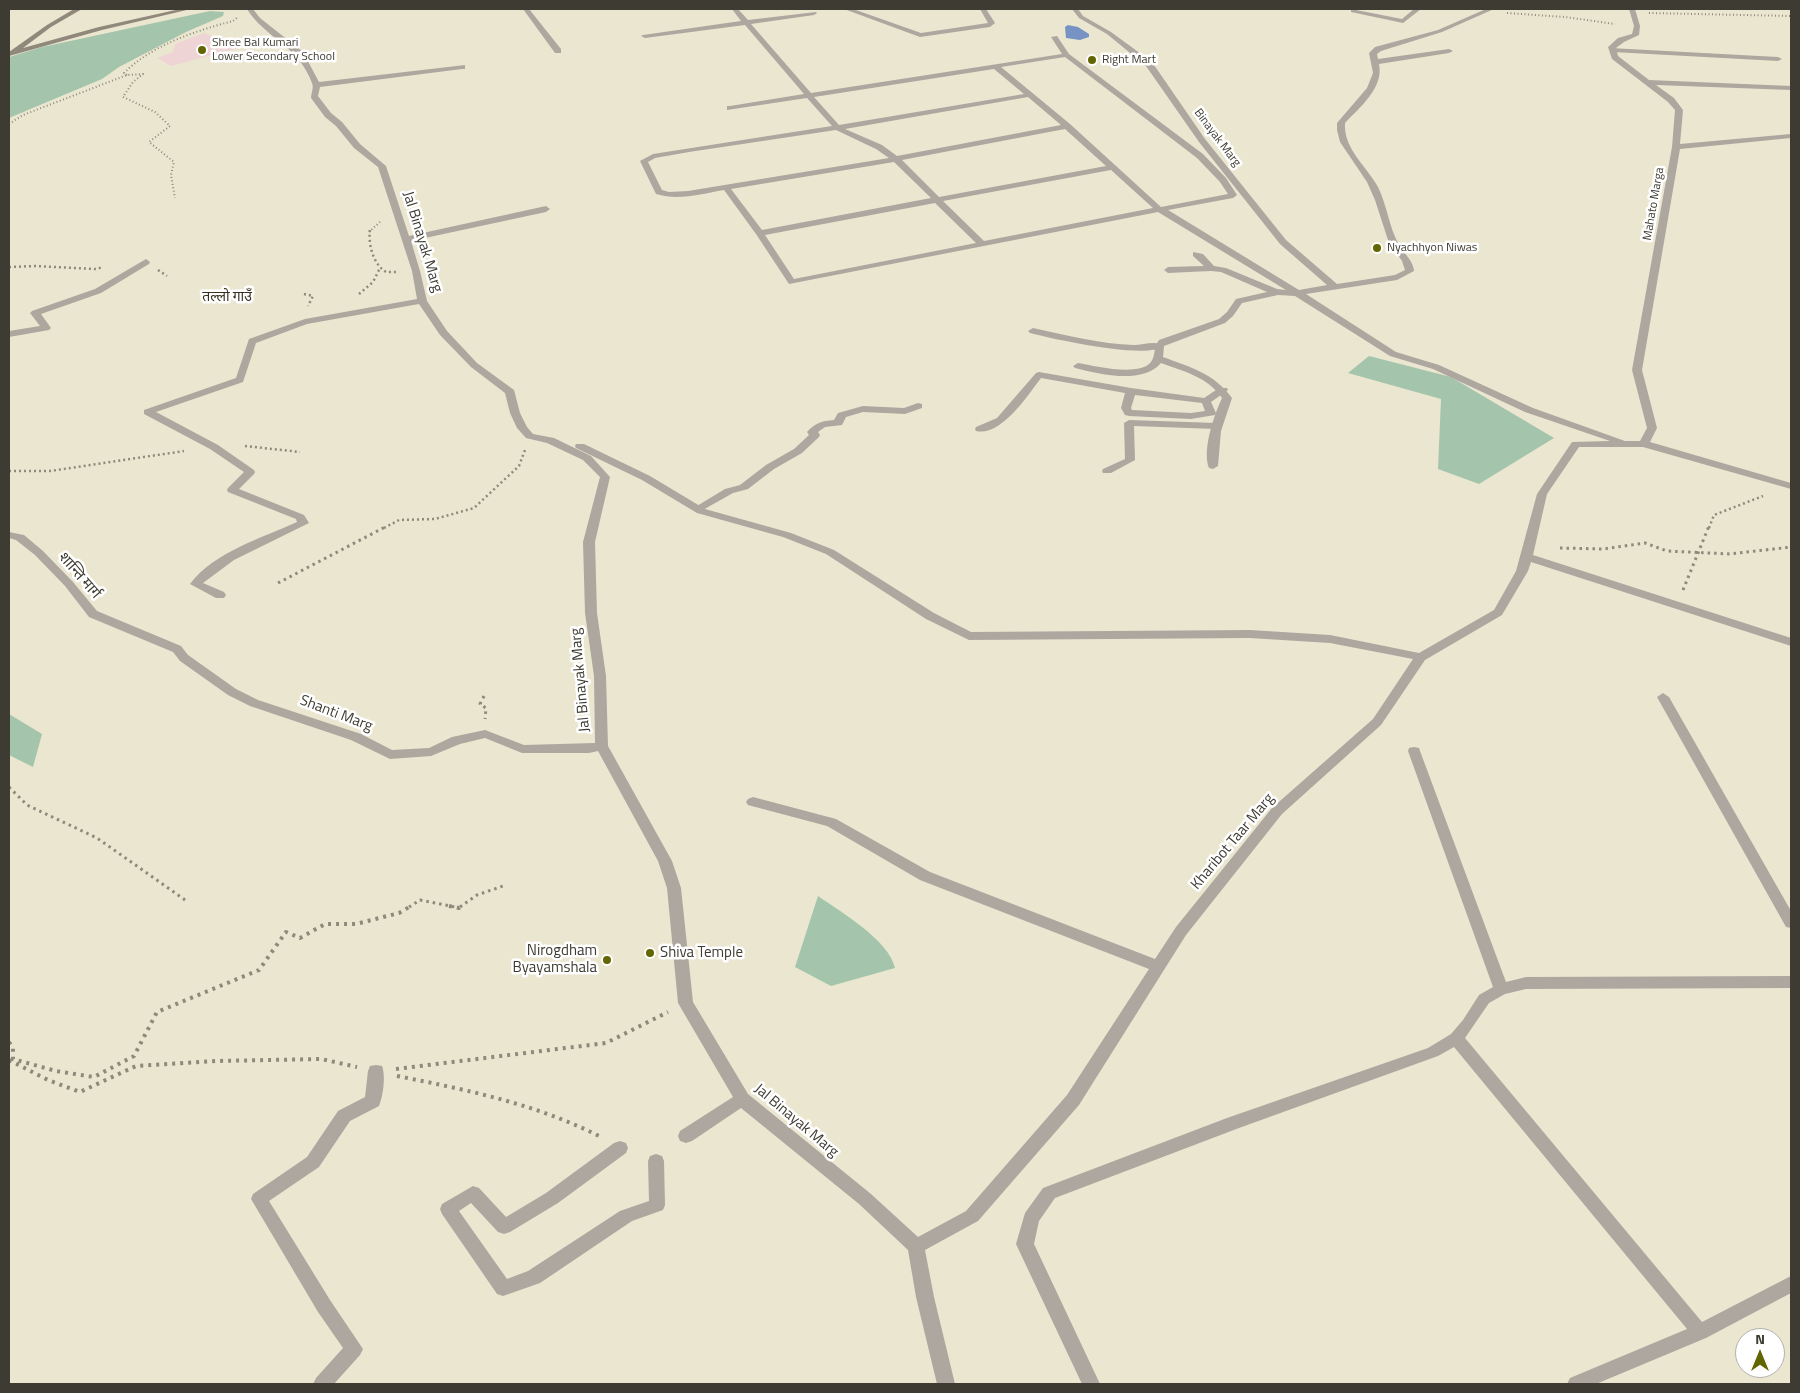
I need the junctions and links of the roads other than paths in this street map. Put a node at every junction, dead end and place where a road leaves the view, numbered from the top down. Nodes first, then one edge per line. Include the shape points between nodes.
1 (79, 9) edge
2 (188, 9) edge
3 (249, 9) edge
4 (526, 9) edge
5 (735, 9) edge
6 (847, 9) edge
7 (983, 9) edge
8 (1075, 9) edge
9 (1354, 9) edge
10 (1418, 9) edge
11 (1475, 9) edge
12 (1489, 10) edge
13 (1633, 11) edge
14 (814, 13) dead end
15 (748, 22) junction
16 (645, 36) dead end
17 (1055, 37) dead end
18 (1613, 50) junction
19 (558, 51) dead end
20 (1449, 52) dead end
21 (1066, 55) junction
22 (1778, 59) dead end
23 (1375, 62) junction
24 (994, 66) junction
25 (462, 67) dead end
26 (1648, 82) junction
27 (317, 85) junction
28 (1791, 88) edge
29 (1029, 94) junction
30 (808, 95) junction
31 (730, 108) dead end
32 (1067, 126) junction
33 (837, 128) junction
34 (1791, 136) edge
35 (1676, 147) junction
36 (896, 158) junction
37 (1113, 167) junction
38 (726, 188) junction
39 (939, 200) junction
40 (546, 210) dead end
41 (1160, 210) junction
42 (760, 233) junction
43 (406, 239) junction
44 (983, 245) junction
45 (1196, 254) dead end
46 (146, 262) road end
47 (1211, 268) junction
48 (1168, 270) dead end
49 (1336, 288) junction
50 (1280, 292) junction
51 (1296, 293) junction
52 (422, 301) junction
53 (1033, 331) dead end
54 (9, 334) edge
55 (1158, 346) junction
56 (1159, 359) junction
57 (1078, 366) dead end
58 (1223, 390) junction
59 (1130, 391) junction
60 (1206, 401) junction
61 (918, 406) dead end
62 (1216, 426) junction
63 (980, 429) dead end
64 (550, 440) junction
65 (1637, 444) junction
66 (1214, 466) dead end
67 (1107, 471) dead end
68 (1791, 486) edge
69 (697, 509) junction
70 (9, 535) edge
71 (1527, 557) junction
72 (220, 595) dead end
73 (1791, 642) edge
74 (1421, 657) junction
75 (184, 658) joint
76 (1663, 697) dead end
77 (602, 746) junction
78 (1414, 751) dead end
79 (753, 802) dead end
80 (1791, 923) edge
81 (1158, 966) junction
82 (1791, 982) edge
83 (1501, 989) junction
84 (1456, 1038) junction
85 (376, 1071) road end
86 (742, 1099) junction
87 (686, 1136) dead end
88 (620, 1148) dead end
89 (656, 1161) dead end
90 (916, 1246) junction
91 (1791, 1284) edge
92 (1700, 1332) junction
93 (322, 1384) edge
94 (946, 1384) edge
95 (1091, 1384) edge
96 (1576, 1384) edge

1 - 2 street via 10,54 101,28
3 - 27 street, Jal Binayak Marg via 300,54
4 - 19 street
5 - 15 street
6 - 7 street via 920,35 929,35 990,25 992,23
8 - 49 street, Binayak Marg via 1081,17 1109,33 1149,64 1202,140 1283,242
9 - 10 street via 1403,21
11 - 12 street
12 - 23 street via 1440,31 1378,49 1373,53
13 - 18 street via 1637,26 1635,35 1621,40 1612,47
14 - 15 street
15 - 16 street
15 - 30 street
17 - 21 street
18 - 22 street
18 - 26 street, Mahato Marga via 1615,57
20 - 23 street
21 - 24 street
21 - 41 street via 1200,156 1223,180 1232,195
23 - 49 street via 1377,73 1372,89 1346,115 1340,129 1346,146 1364,170 1389,232 1410,266 1410,272
24 - 29 street
24 - 30 street
25 - 27 street
26 - 28 street
26 - 35 street, Mahato Marga via 1679,110
27 - 43 street, Jal Binayak Marg via 314,96 328,115 340,124 357,146 382,166
29 - 32 street
29 - 33 street
30 - 31 street
30 - 33 street
32 - 36 street
32 - 37 street
33 - 36 street
33 - 38 street via 653,156 644,161 663,194
34 - 35 street
35 - 65 street, Mahato Marga via 1637,370 1652,428
36 - 38 street
36 - 39 street
37 - 39 street
37 - 41 street
38 - 42 street
39 - 42 street
39 - 44 street
40 - 43 street
41 - 44 street
41 - 51 street
42 - 44 street via 792,282
43 - 52 street, Jal Binayak Marg
45 - 47 street
46 - 54 street via 98,291 35,313 46,328
47 - 48 street
47 - 50 street
49 - 51 street
50 - 51 street
50 - 55 street via 1239,301 1222,321
51 - 65 street via 1393,354 1436,367 1529,410
52 - 64 street, Jal Binayak Marg via 443,333 474,365 510,392 522,428 530,436
52 - 72 street via 305,322 252,341 240,380 148,412 214,447 250,472 232,490 300,517 303,523 204,573 196,584
53 - 55 street via 1134,348
55 - 56 street
56 - 57 street via 1155,365 1136,373
56 - 58 street via 1207,378
58 - 60 street
58 - 62 street via 1227,398
59 - 60 street
59 - 60 street via 1126,408 1129,413 1191,416 1211,413
59 - 63 street via 1039,376 1001,420
61 - 69 street via 905,411 863,409 842,416 838,423 822,424 798,451 744,487 729,491
62 - 66 street
62 - 67 street via 1129,423 1130,460
64 - 69 street via 579,446 646,478
64 - 77 street, Jal Binayak Marg via 587,458 605,477 589,542 591,613 600,676
65 - 68 street
65 - 71 street, Kharibot Taar Marg via 1576,444 1542,494
69 - 74 street via 788,535 830,552 930,616 969,636 1250,634 1330,639
70 - 75 street, शान्ति मार्ग via 20,537 39,552 93,614 177,649
71 - 73 street
71 - 74 street, Kharibot Taar Marg via 1498,612
74 - 81 street, Kharibot Taar Marg via 1377,722 1277,811 1181,931
75 - 77 street, Shanti Marg via 232,692 254,703 356,737 390,756 432,752 457,740 485,734 522,749 589,749
76 - 80 street
77 - 86 street, Jal Binayak Marg via 665,861 674,888 686,1003
78 - 83 street
79 - 81 street via 831,822 925,876
81 - 90 street, Kharibot Taar Marg via 1067,1107 972,1216
82 - 83 street via 1526,984
83 - 84 street via 1484,999
84 - 92 street
84 - 95 street via 1433,1052 1233,1122 1049,1193 1031,1218 1024,1244
85 - 93 street via 373,1101 344,1116 313,1162 258,1199 354,1349
86 - 87 street
86 - 90 street, Jal Binayak Marg via 865,1199
88 - 89 street via 552,1198 504,1227 473,1194 448,1209 503,1288 534,1277 626,1216 657,1205
90 - 94 street
91 - 92 street
92 - 96 street

